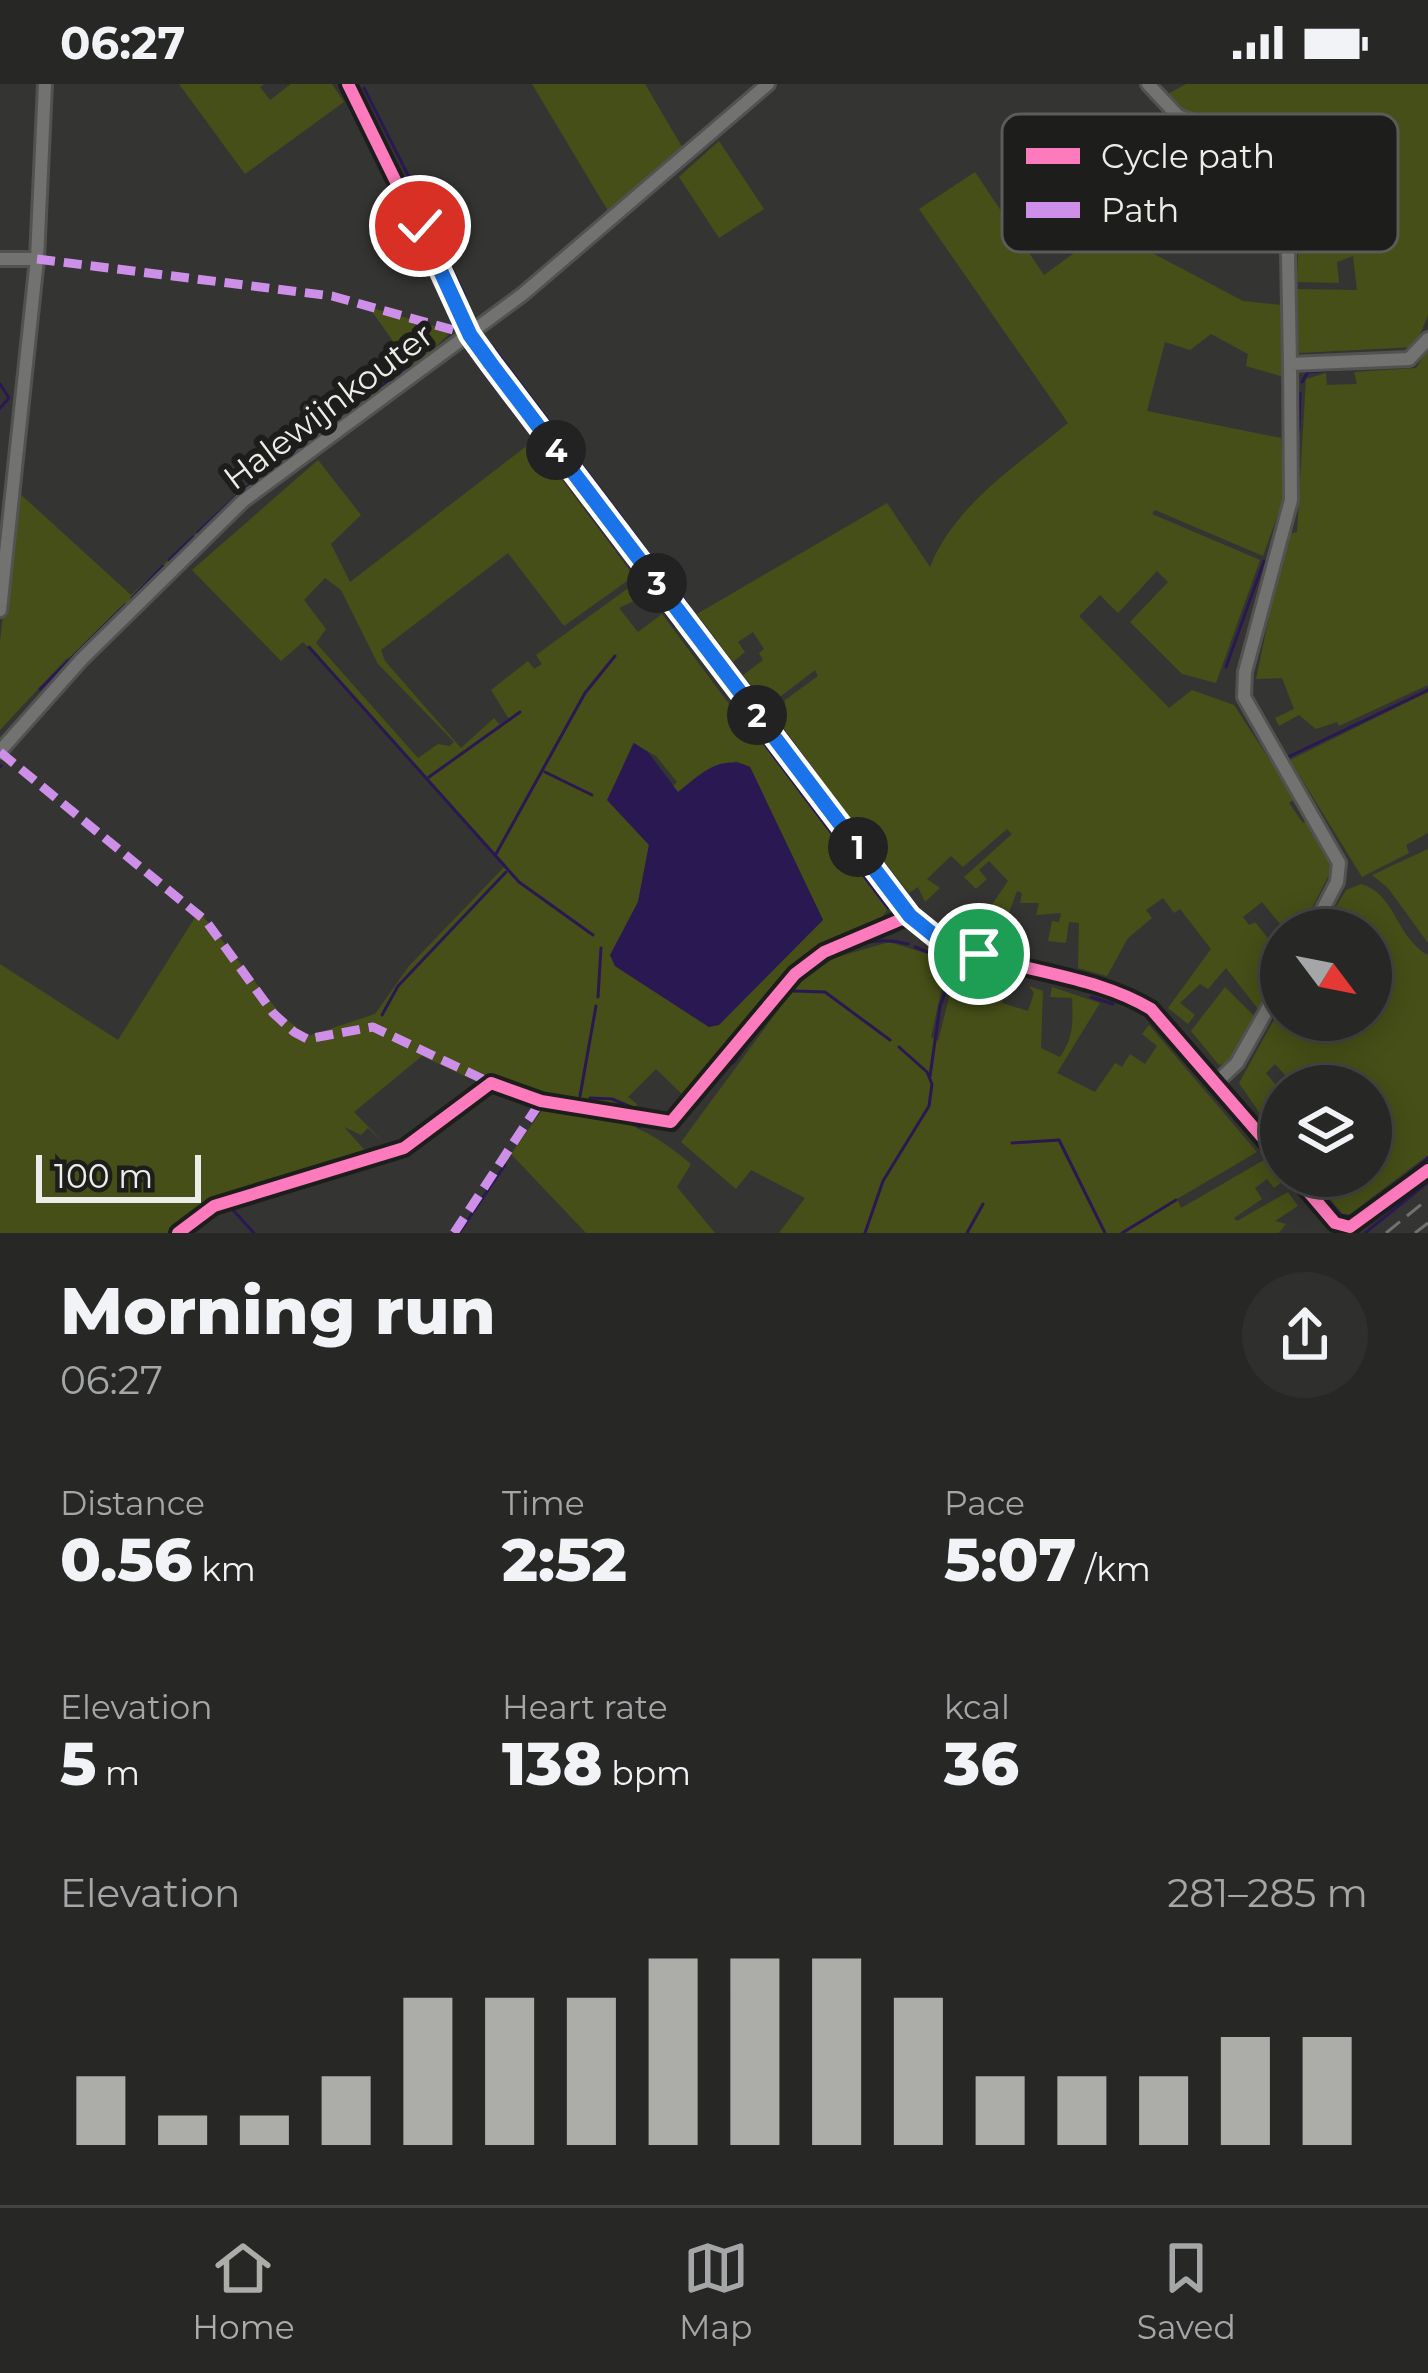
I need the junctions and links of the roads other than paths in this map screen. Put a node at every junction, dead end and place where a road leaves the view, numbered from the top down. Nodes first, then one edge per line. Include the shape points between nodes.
1 (45, 84) edge
2 (348, 84) edge
3 (768, 84) edge
4 (1148, 84) edge
5 (1176, 114) edge
6 (1288, 252) edge
7 (37, 259) junction
8 (0, 260) edge
9 (470, 335) junction
10 (1428, 339) edge
11 (1290, 364) junction
12 (0, 610) edge
13 (0, 751) edge
14 (1323, 909) edge
15 (910, 916) junction
16 (1260, 1023) edge
17 (1218, 1081) junction
18 (1260, 1133) edge
19 (1428, 1170) edge
20 (1392, 1196) edge
21 (1313, 1197) edge
22 (1391, 1197) edge
23 (178, 1233) edge

1 - 7 street
2 - 9 street
3 - 9 street, Halewijnkouter
4 - 5 street
6 - 11 street
7 - 8 street
7 - 12 street
9 - 13 street, Halewijnkouter via 243,501
9 - 15 street
10 - 11 street via 1409,359
11 - 14 street via 1291,500 1244,698 1340,863
15 - 17 street via 954,945 1138,1001
15 - 23 street via 824,952 795,974 670,1122 541,1101 491,1083 404,1148 214,1206
16 - 17 street
17 - 18 street
19 - 20 street
21 - 22 street via 1335,1223 1350,1227

